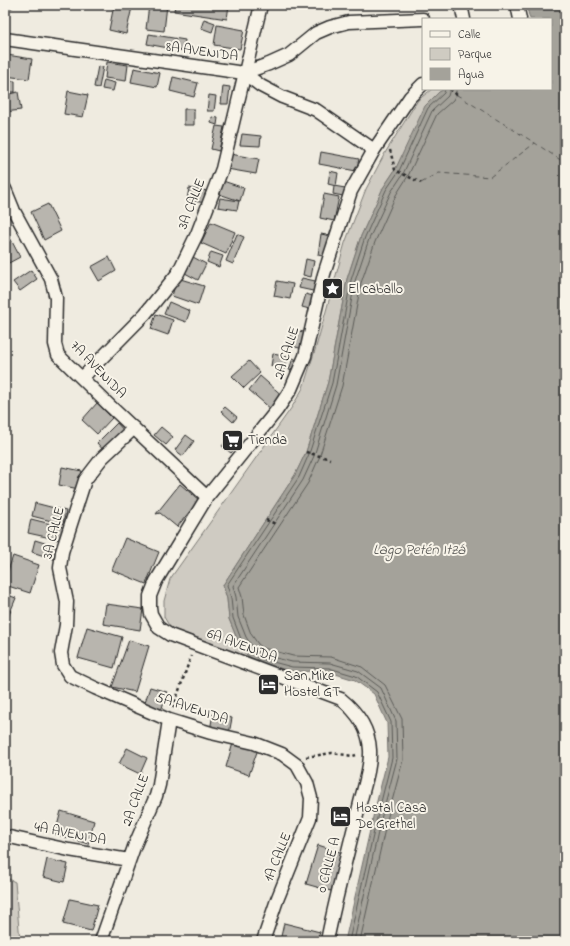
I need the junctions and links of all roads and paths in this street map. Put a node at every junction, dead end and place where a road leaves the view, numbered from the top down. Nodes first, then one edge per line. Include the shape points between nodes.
1 (261, 5) edge
2 (460, 5) edge
3 (518, 5) edge
4 (464, 18) edge
5 (520, 18) edge
6 (422, 19) edge
7 (5, 39) edge
8 (244, 73) junction
9 (422, 85) edge
10 (451, 90) edge
11 (457, 95) dead end
12 (374, 150) junction
13 (395, 170) dead end
14 (421, 183) dead end
15 (5, 189) edge
16 (82, 378) junction
17 (134, 428) junction
18 (306, 452) dead end
19 (330, 459) dead end
20 (208, 497) junction
21 (266, 520) dead end
22 (276, 524) dead end
23 (151, 614) joint
24 (195, 644) junction
25 (63, 665) joint
26 (169, 720) junction
27 (364, 727) joint
28 (370, 751) junction
29 (297, 765) junction
30 (307, 783) joint
31 (5, 836) edge
32 (129, 860) junction
33 (101, 941) edge
34 (263, 941) edge
35 (327, 941) edge

1 - 8 street, 3A CALLE
2 - 4 street
3 - 5 street
6 - 8 street via 349,22 330,26 316,33 289,55
7 - 8 street, 8A AVENIDA
8 - 12 street, 8A AVENIDA via 282,97 316,110
8 - 16 street, 3A CALLE via 222,169 197,234 178,272 146,314
9 - 12 street, 2A CALLE via 410,97
10 - 11 path
12 - 20 street, 2A CALLE via 350,191 324,274 304,356 291,389
13 - 14 path
15 - 16 street, 7A AVENIDA via 51,279 56,298 55,344 58,355
16 - 17 street, 7A AVENIDA
17 - 20 street, 7A AVENIDA
17 - 25 street, 3A CALLE via 102,458 85,480 62,552 60,568 67,602 61,653
18 - 19 path
20 - 23 street, 2A CALLE via 156,581 150,596
21 - 22 path
23 - 24 street, 6A AVENIDA via 158,628
24 - 26 path
24 - 27 street, 6A AVENIDA via 341,699 357,714
25 - 26 street, 5A AVENIDA via 70,676
26 - 29 street, 5A AVENIDA via 254,743 282,754
26 - 32 street, 2A CALLE via 156,796
27 - 28 street, 0 CALLE A
28 - 29 path via 353,756 332,753 304,757
28 - 35 street, 0 CALLE A via 362,794 334,901
29 - 30 street, 5A AVENIDA
30 - 34 street, 1A CALLE via 311,798 310,818 276,900
31 - 32 street, 4A AVENIDA
32 - 33 street, 2A CALLE

